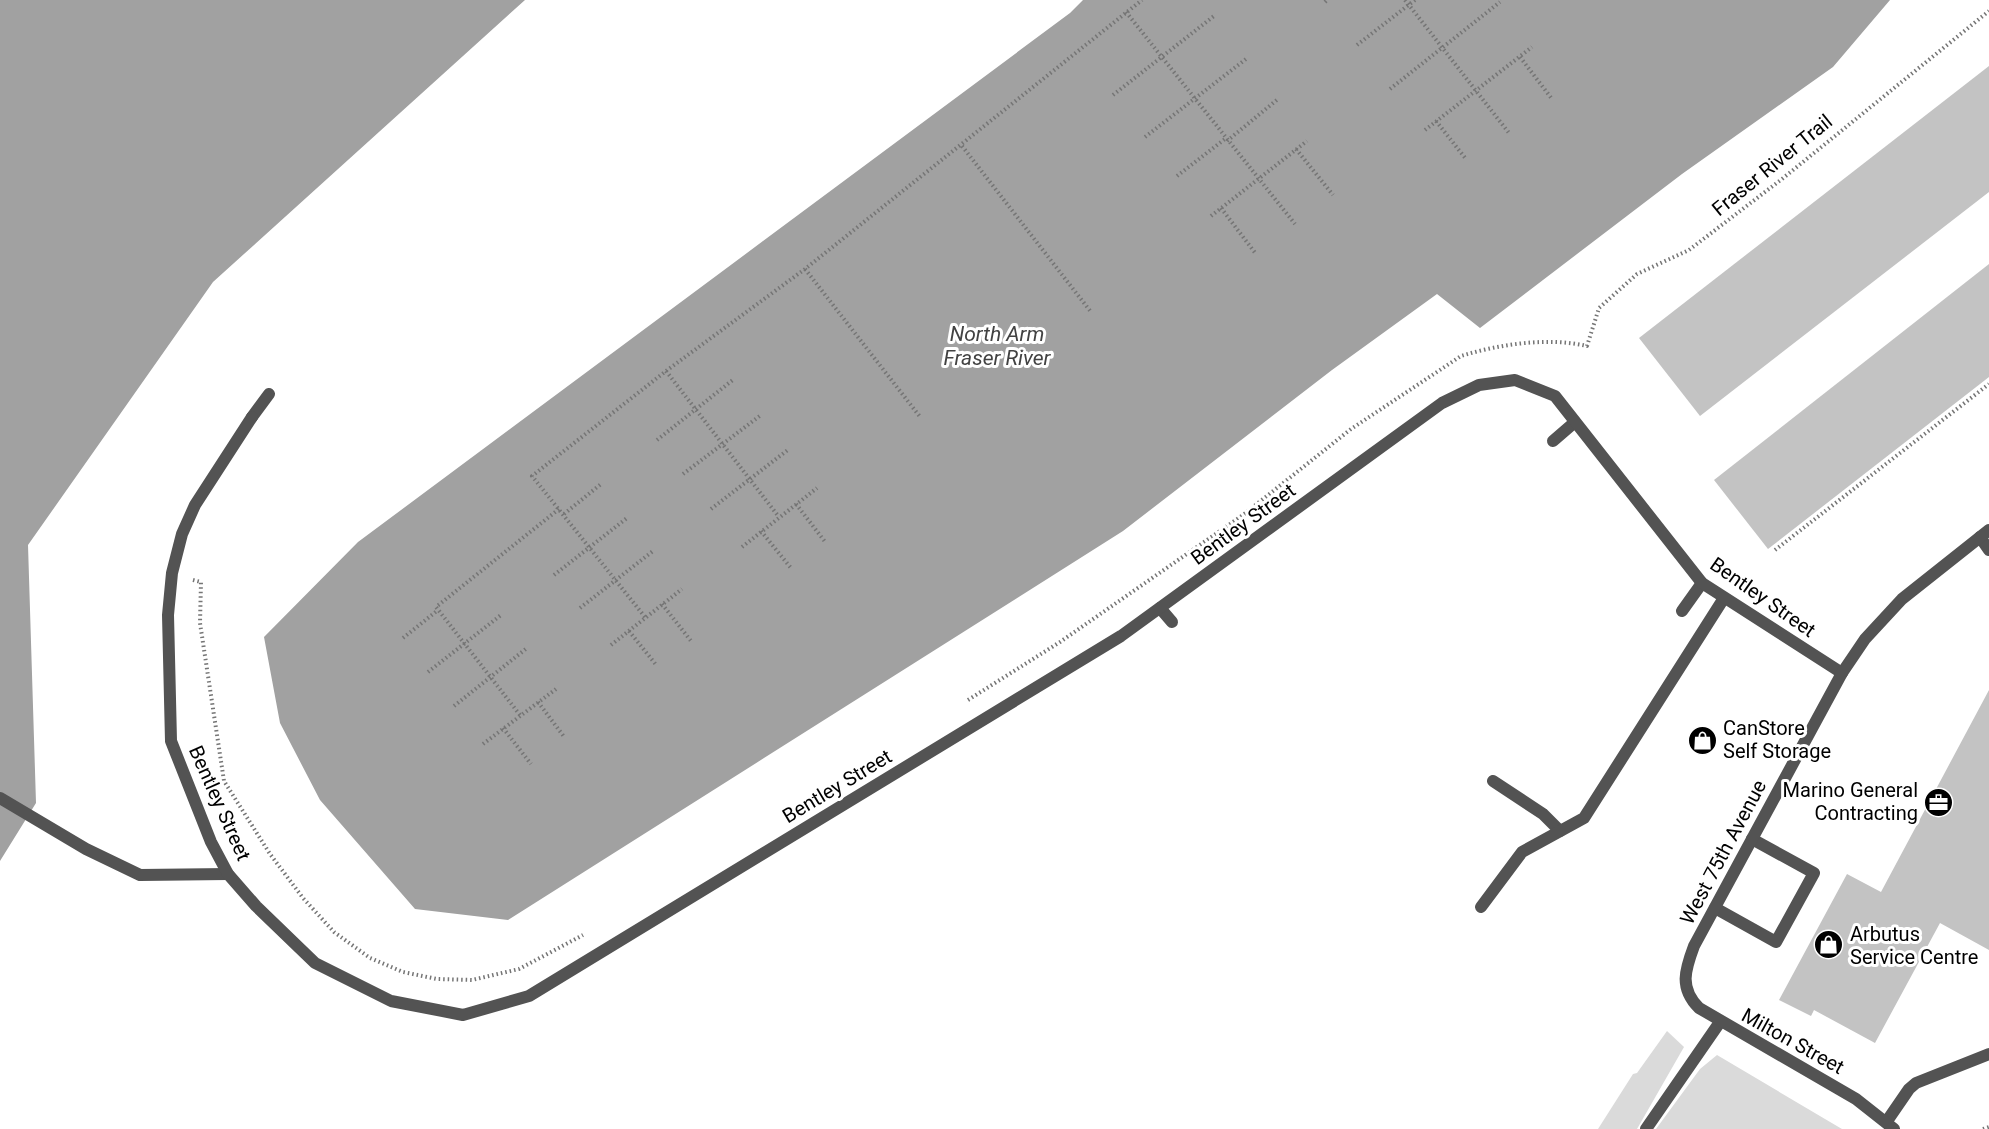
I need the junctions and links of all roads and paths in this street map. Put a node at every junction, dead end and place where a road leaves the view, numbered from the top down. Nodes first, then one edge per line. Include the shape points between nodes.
1 (1142, 0) edge
2 (1405, 0) edge
3 (1415, 0) edge
4 (1500, 2) dead end
5 (1409, 5) junction
6 (1989, 11) edge
7 (1126, 12) junction
8 (1214, 16) dead end
9 (1357, 45) dead end
10 (1532, 47) dead end
11 (1442, 48) junction
12 (1161, 57) junction
13 (1519, 57) junction
14 (1246, 59) dead end
15 (1390, 89) dead end
16 (1476, 90) junction
17 (1113, 95) dead end
18 (1194, 99) junction
19 (1278, 99) dead end
20 (1552, 99) dead end
21 (1436, 121) junction
22 (1425, 130) dead end
23 (1509, 132) dead end
24 (1145, 137) dead end
25 (1226, 140) junction
26 (1307, 141) dead end
27 (962, 146) junction
28 (1296, 149) junction
29 (1466, 159) dead end
30 (1177, 176) dead end
31 (1257, 179) junction
32 (1334, 195) dead end
33 (1221, 208) junction
34 (1211, 216) dead end
35 (1295, 224) dead end
36 (1256, 254) dead end
37 (805, 269) junction
38 (1091, 312) dead end
39 (666, 371) junction
40 (734, 379) dead end
41 (1989, 384) edge
42 (269, 394) dead end
43 (695, 409) junction
44 (761, 415) dead end
45 (921, 418) dead end
46 (1575, 422) junction
47 (657, 440) dead end
48 (1554, 441) dead end
49 (723, 444) junction
50 (789, 448) dead end
51 (683, 474) dead end
52 (750, 478) junction
53 (601, 484) dead end
54 (817, 488) dead end
55 (796, 504) junction
56 (559, 508) junction
57 (711, 509) dead end
58 (563, 514) junction
59 (779, 517) junction
60 (627, 518) dead end
61 (761, 531) junction
62 (1985, 533) edge
63 (826, 543) dead end
64 (590, 547) junction
65 (742, 547) dead end
66 (1775, 550) dead end
67 (1989, 550) edge
68 (653, 551) dead end
69 (791, 568) dead end
70 (172, 573) junction
71 (554, 575) dead end
72 (616, 579) junction
73 (1702, 583) junction
74 (682, 590) dead end
75 (1724, 598) junction
76 (662, 604) junction
77 (579, 608) dead end
78 (1160, 608) junction
79 (438, 610) junction
80 (1682, 611) dead end
81 (501, 615) dead end
82 (645, 617) junction
83 (1172, 622) dead end
84 (628, 631) junction
85 (403, 638) dead end
86 (691, 641) dead end
87 (464, 644) junction
88 (611, 645) dead end
89 (527, 648) dead end
90 (657, 666) dead end
91 (428, 672) dead end
92 (1842, 673) junction
93 (490, 678) junction
94 (556, 689) dead end
95 (538, 702) junction
96 (962, 704) dead end
97 (454, 706) dead end
98 (520, 715) junction
99 (503, 728) junction
100 (565, 738) dead end
101 (483, 744) dead end
102 (531, 764) dead end
103 (1493, 781) dead end
104 (0, 798) edge
105 (1560, 831) junction
106 (1752, 839) junction
107 (228, 874) junction
108 (1482, 907) dead end
109 (1715, 908) junction
110 (593, 928) dead end
111 (1684, 981) joint
112 (1720, 1022) junction
113 (1989, 1054) edge
114 (1890, 1125) edge
115 (1989, 1127) edge
116 (1646, 1129) edge
117 (1983, 1129) edge

1 - 7 path
2 - 5 path
3 - 5 path
4 - 11 path
5 - 9 path
5 - 11 path
6 - 96 path, Fraser River Trail via 1689,250 1637,274 1599,308 1587,346 1567,341 1544,342 1461,356 1351,429 1243,515 1060,642
7 - 12 path
7 - 27 path
8 - 12 path
10 - 13 path
11 - 15 path
11 - 16 path
12 - 17 path
12 - 18 path
13 - 16 path
13 - 20 path
14 - 18 path
16 - 21 path
16 - 23 path
18 - 24 path
18 - 25 path
19 - 25 path
21 - 22 path
21 - 29 path
25 - 30 path
25 - 31 path
26 - 28 path
27 - 37 path
27 - 38 path
28 - 31 path
28 - 32 path
31 - 33 path
31 - 35 path
33 - 34 path
33 - 36 path
37 - 39 path
37 - 45 path
39 - 43 path
39 - 56 path via 532,476
40 - 43 path
41 - 66 path
42 - 70 street, Bentley Street via 195,505 182,534
43 - 47 path
43 - 49 path
44 - 49 path
46 - 48 street
46 - 73 street, Bentley Street
46 - 78 street, Bentley Street via 1555,396 1515,380 1479,385 1443,403
49 - 51 path
49 - 52 path
50 - 52 path
52 - 57 path
52 - 59 path
53 - 58 path
54 - 55 path
55 - 59 path
55 - 63 path
56 - 58 path
56 - 79 path via 436,607
58 - 64 path
59 - 61 path
60 - 64 path
61 - 65 path
61 - 69 path
62 - 67 street
62 - 92 street, West 75th Avenue via 1902,599 1865,639
64 - 71 path
64 - 72 path
68 - 72 path
70 - 107 street, Bentley Street via 168,615 171,741 211,842
70 - 110 path via 201,582 200,623 224,781 270,854 334,932 370,958 403,972 472,981 519,969
72 - 77 path
72 - 82 path
73 - 75 street, Bentley Street
73 - 80 street
74 - 76 path
75 - 92 street, Bentley Street
75 - 105 street via 1584,818
76 - 82 path
76 - 86 path
78 - 83 street
78 - 107 street, Bentley Street via 1111,643 549,984 507,1003 463,1015 392,1002 315,963
79 - 85 path
79 - 87 path
81 - 87 path
82 - 84 path
84 - 88 path
84 - 90 path
87 - 91 path
87 - 93 path
89 - 93 path
92 - 106 street, West 75th Avenue
93 - 97 path
93 - 98 path
94 - 95 path
95 - 98 path
95 - 100 path
98 - 99 path
99 - 101 path
99 - 102 path
103 - 105 street via 1543,814
104 - 107 street via 86,849 140,875
105 - 108 street via 1522,852
106 - 109 street, West 75th Avenue
106 - 109 street via 1814,873 1776,942
109 - 111 street, West 75th Avenue via 1694,946
111 - 112 street, Milton Street via 1690,999
112 - 114 street, Milton Street via 1856,1099
112 - 116 street
113 - 114 street via 1916,1083
115 - 117 path

